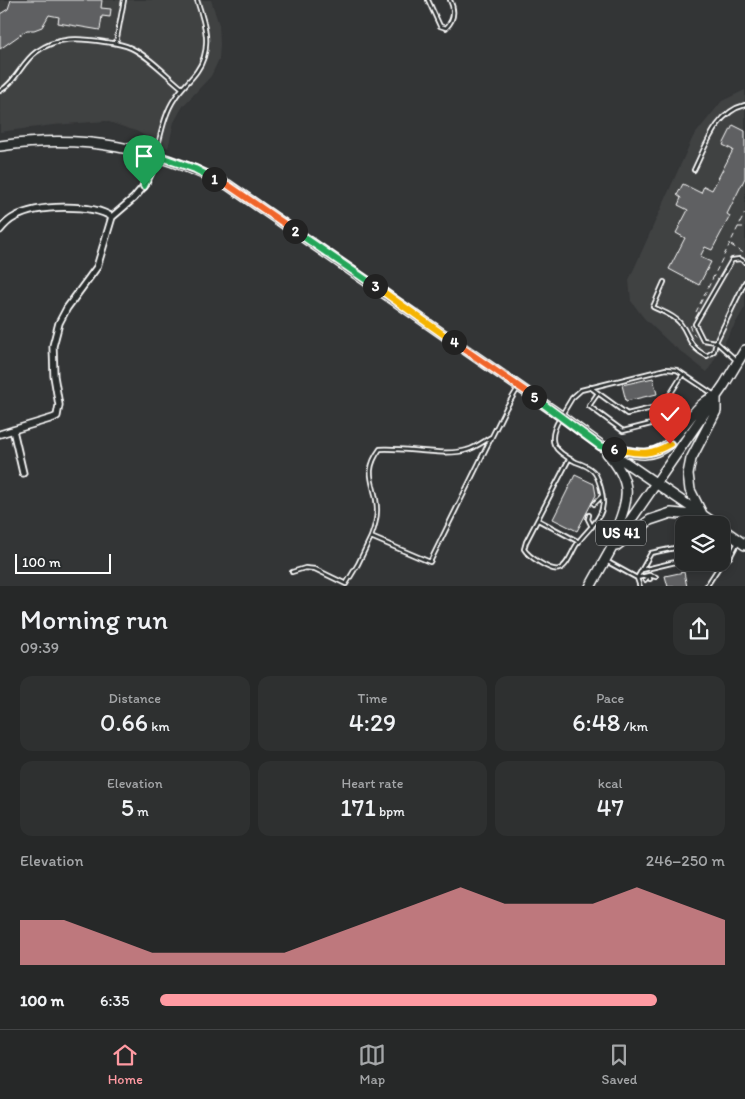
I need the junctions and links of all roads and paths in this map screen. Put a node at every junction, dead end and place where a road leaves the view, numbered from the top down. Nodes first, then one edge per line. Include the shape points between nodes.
1 (124, 0) edge
2 (197, 0) edge
3 (428, 0) edge
4 (450, 0) edge
5 (116, 43) junction
6 (182, 88) junction
7 (0, 91) edge
8 (745, 105) edge
9 (0, 146) edge
10 (155, 155) junction
11 (694, 170) dead end
12 (112, 217) junction
13 (738, 227) dead end
14 (745, 227) edge
15 (0, 230) edge
16 (730, 245) dead end
17 (745, 254) edge
18 (745, 262) edge
19 (664, 282) dead end
20 (745, 282) edge
21 (716, 342) junction
22 (745, 350) edge
23 (738, 362) junction
24 (684, 374) junction
25 (519, 387) junction
26 (590, 387) junction
27 (598, 393) junction
28 (716, 396) junction
29 (608, 400) junction
30 (605, 403) dead end
31 (615, 405) junction
32 (660, 406) junction
33 (612, 409) dead end
34 (561, 416) junction
35 (13, 430) junction
36 (0, 434) edge
37 (491, 437) junction
38 (600, 446) junction
39 (570, 459) junction
40 (23, 474) dead end
41 (656, 482) junction
42 (602, 496) junction
43 (594, 504) dead end
44 (588, 514) dead end
45 (703, 516) junction
46 (538, 520) junction
47 (592, 527) junction
48 (730, 534) edge
49 (371, 537) junction
50 (579, 542) junction
51 (742, 542) edge
52 (675, 549) edge
53 (610, 551) junction
54 (730, 557) edge
55 (604, 560) junction
56 (660, 561) dead end
57 (675, 561) edge
58 (662, 565) junction
59 (642, 570) junction
60 (716, 571) edge
61 (292, 572) dead end
62 (650, 577) junction
63 (656, 577) dead end
64 (637, 578) junction
65 (644, 580) dead end
66 (590, 586) edge
67 (640, 586) edge
68 (706, 586) edge

1 - 5 lane
2 - 6 lane via 207,34 206,52 197,72
3 - 4 lane via 440,26 446,28 453,15
5 - 6 lane via 142,54
5 - 7 lane via 76,38 52,43 30,57
6 - 10 lane via 168,109
8 - 11 lane via 728,112 717,124
9 - 10 main road via 82,142
10 - 12 street via 144,186
10 - 25 main road via 228,185
12 - 15 street via 92,209 42,209 14,217
12 - 35 street via 97,268 67,308 56,334 52,360 59,412 53,418
13 - 14 path
16 - 17 path
18 - 21 lane via 732,260 695,324 703,340
19 - 21 lane via 653,307 680,322 698,352 706,356 714,351
20 - 21 lane
21 - 23 lane
22 - 23 main road, US 41
23 - 28 main road, US 41
24 - 26 lane via 666,369
24 - 28 lane
24 - 32 lane
25 - 34 main road
25 - 37 lane
26 - 27 lane
26 - 34 lane via 576,393
27 - 29 lane
27 - 32 lane via 589,406 595,407 624,431 663,421
28 - 38 main road via 705,401 670,444 657,451 644,454
28 - 41 main road, US 41
28 - 45 main road via 716,411 691,459 688,474 690,490
29 - 30 lane
29 - 31 lane
31 - 32 lane via 627,416
31 - 33 lane
34 - 38 main road
34 - 39 lane via 552,440 561,454
35 - 36 street
35 - 40 street
37 - 49 lane via 430,562
37 - 49 lane via 458,452 380,449 370,473 377,509
38 - 41 main road
38 - 53 main road via 620,470 627,488 625,506
39 - 42 lane via 594,471
39 - 46 lane
41 - 45 main road
41 - 53 main road, US 41
42 - 43 lane
42 - 47 lane via 601,511
44 - 47 lane
45 - 53 main road via 670,513 650,520
46 - 50 lane
46 - 50 lane via 524,549 530,557 555,570 561,569
47 - 50 lane
48 - 51 main road
49 - 61 lane via 346,584 315,569
51 - 54 lane
52 - 59 lane via 651,553
53 - 55 main road, US 41
55 - 64 lane
55 - 66 main road, US 41
56 - 58 lane
57 - 58 lane
58 - 59 lane
59 - 64 lane
60 - 68 lane
62 - 63 lane
62 - 64 lane
62 - 65 lane
64 - 67 lane

